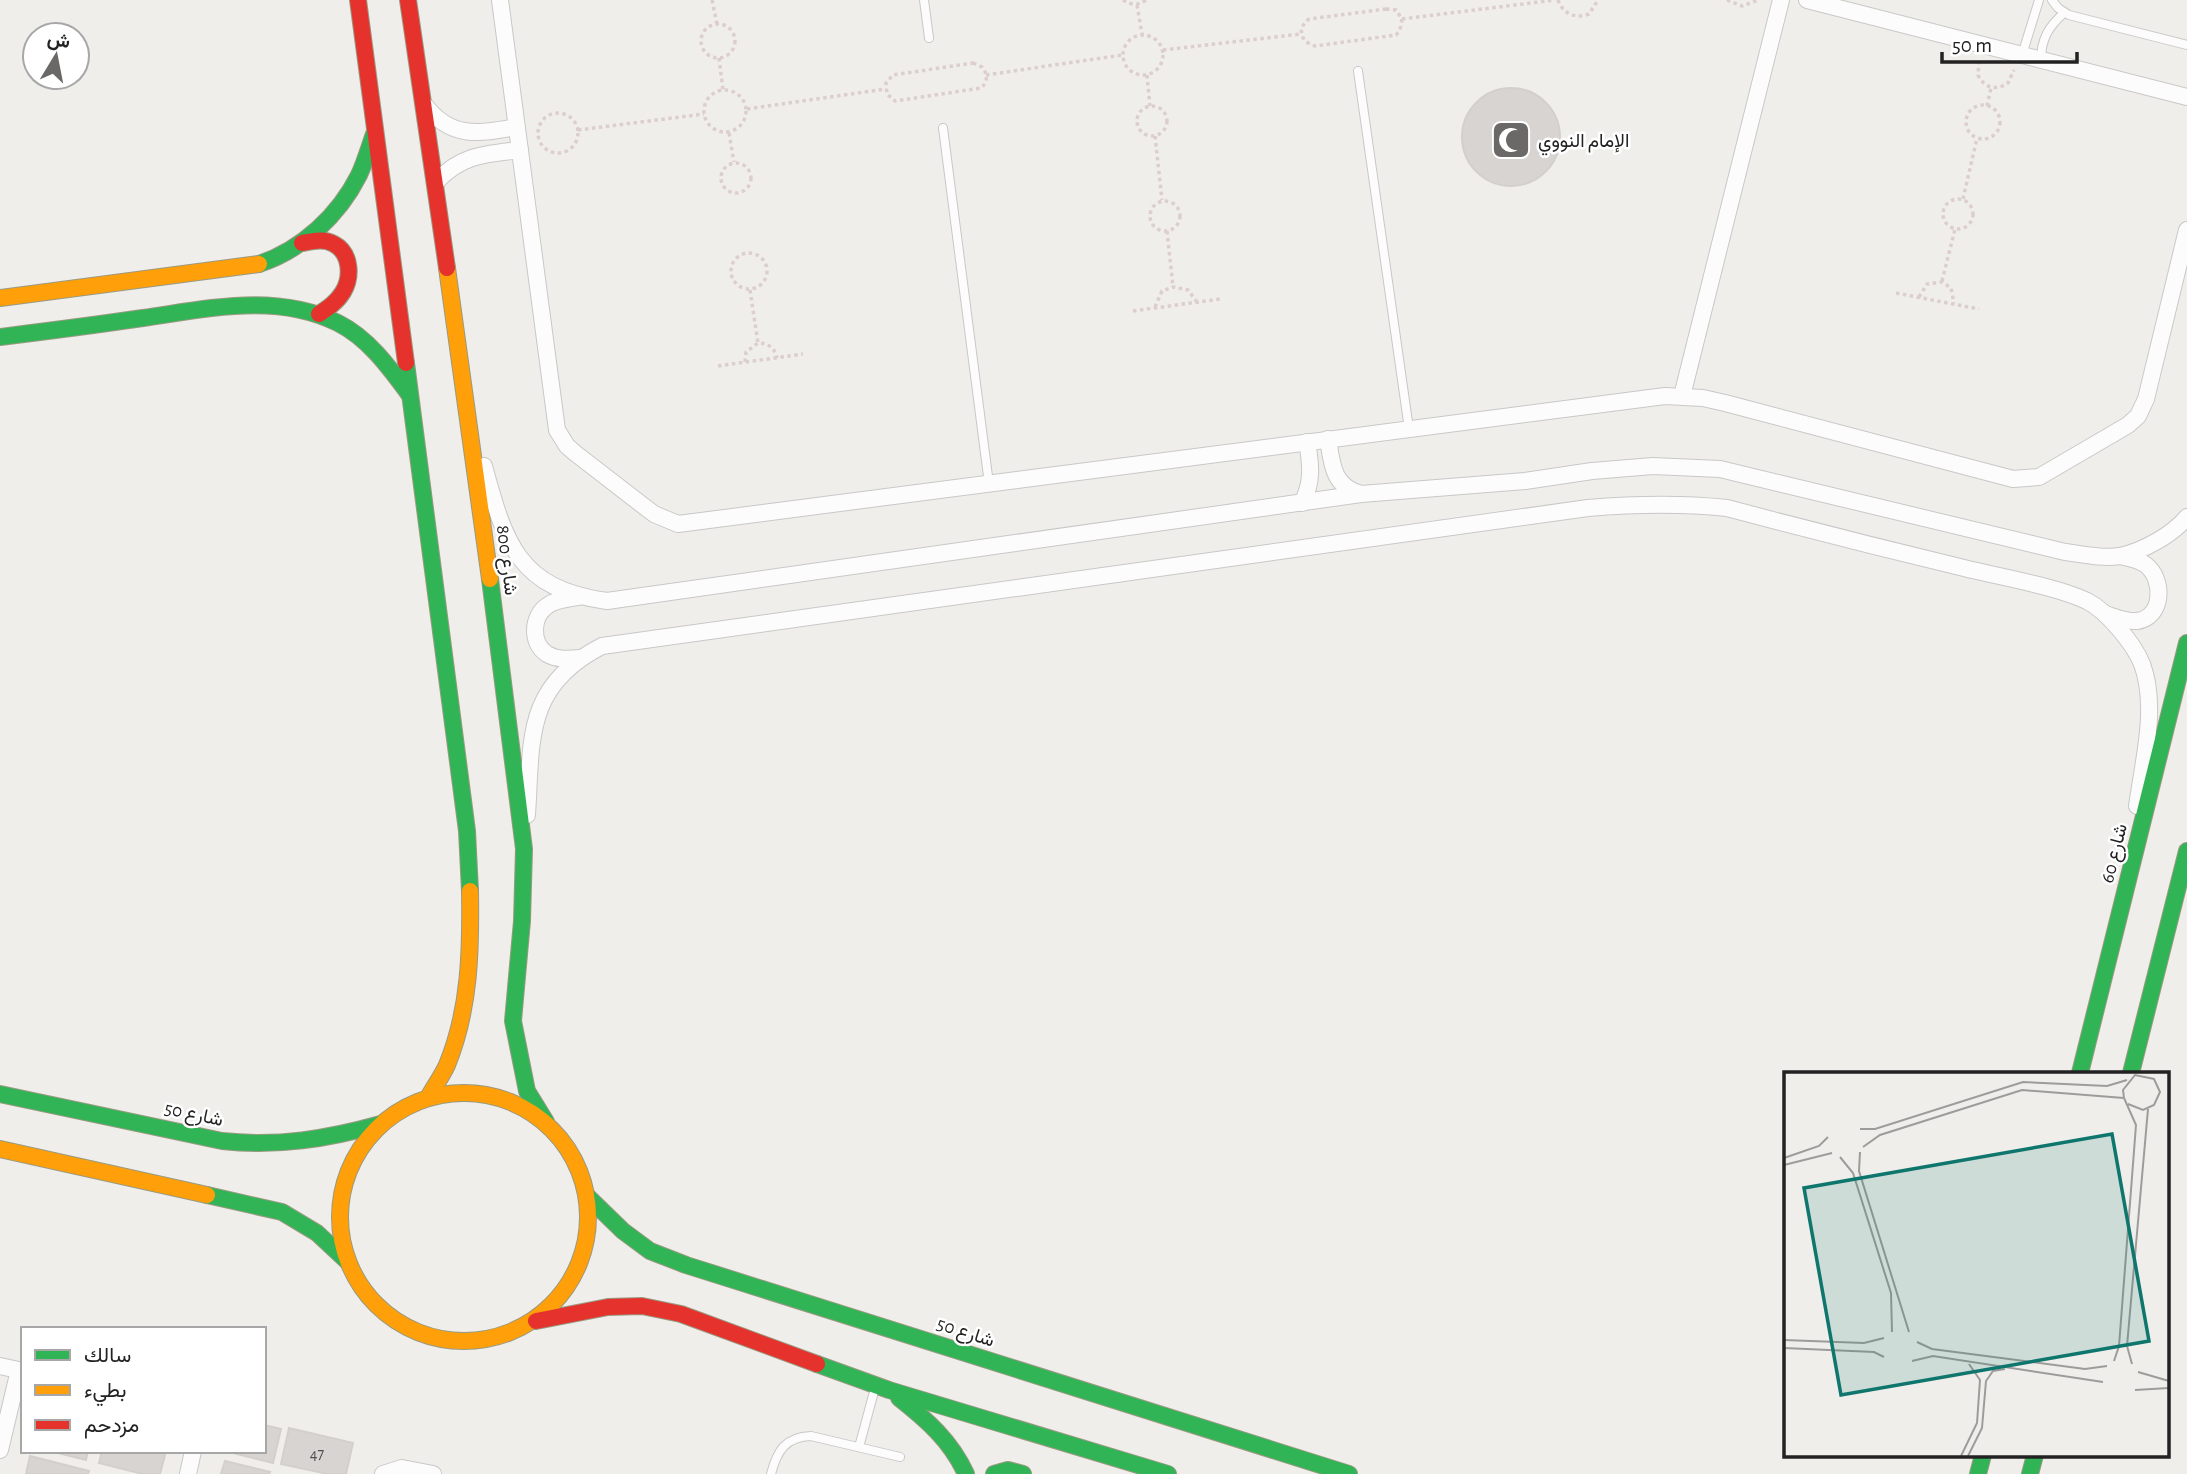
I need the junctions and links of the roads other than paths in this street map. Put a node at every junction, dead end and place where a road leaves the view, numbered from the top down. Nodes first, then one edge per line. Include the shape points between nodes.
1 (358, 0) edge
2 (408, 0) edge
3 (500, 0) edge
4 (924, 0) edge
5 (1781, 0) edge
6 (1807, 0) edge
7 (2039, 0) edge
8 (2052, 0) edge
9 (2064, 13) junction
10 (929, 38) dead end
11 (2187, 45) edge
12 (2020, 54) junction
13 (2041, 60) junction
14 (1358, 71) dead end
15 (2187, 97) edge
16 (424, 103) junction
17 (516, 127) junction
18 (376, 128) junction
19 (943, 128) dead end
20 (520, 150) junction
21 (436, 182) junction
22 (2187, 230) edge
23 (302, 243) junction
24 (0, 298) edge
25 (319, 314) junction
26 (0, 337) edge
27 (411, 396) junction
28 (1682, 396) junction
29 (467, 402) junction
30 (1409, 429) junction
31 (1328, 439) junction
32 (1307, 442) junction
33 (989, 484) junction
34 (1361, 494) junction
35 (1302, 503) junction
36 (2187, 517) edge
37 (2119, 556) junction
38 (582, 597) junction
39 (2103, 613) junction
40 (2187, 643) edge
41 (580, 657) junction
42 (524, 849) junction
43 (2187, 851) edge
44 (2128, 881) junction
45 (2080, 1072) edge
46 (2131, 1072) edge
47 (0, 1094) edge
48 (428, 1098) junction
49 (545, 1122) junction
50 (381, 1124) junction
51 (0, 1149) edge
52 (588, 1197) junction
53 (348, 1261) junction
54 (533, 1321) junction
55 (0, 1366) edge
56 (21, 1371) edge
57 (882, 1387) junction
58 (859, 1447) junction
59 (0, 1450) edge
60 (193, 1453) edge
61 (1983, 1456) edge
62 (2035, 1456) edge
63 (900, 1457) dead end
64 (188, 1474) edge
65 (383, 1474) edge
66 (433, 1474) edge
67 (771, 1474) edge
68 (966, 1474) edge
69 (994, 1474) edge
70 (1023, 1474) edge
71 (1168, 1474) edge
72 (1349, 1474) edge
73 (1978, 1474) edge
74 (2030, 1474) edge

1 - 18 main road
2 - 16 main road, شارع 800
3 - 17 street
4 - 10 lane
5 - 28 street
6 - 12 street
7 - 12 lane
8 - 9 lane
9 - 11 lane
9 - 13 lane via 2047,32
12 - 13 street
13 - 15 street
14 - 30 lane
16 - 17 street via 439,120 459,130 481,133
16 - 21 main road, شارع 800
17 - 20 street
18 - 23 main road via 345,199
18 - 27 main road
19 - 33 lane
20 - 21 street via 467,159
20 - 33 street via 558,430 575,453 654,514 687,524
21 - 29 main road, شارع 800
22 - 28 street via 2143,408 2128,425 2039,477 2013,479 1738,406
23 - 24 main road via 261,264
23 - 25 main road via 329,242 344,253 350,269 343,295
25 - 26 main road via 279,305 248,305
25 - 27 main road via 370,346
27 - 48 main road via 467,831 470,921 466,997 447,1065
28 - 30 street
29 - 38 street via 502,531 518,558 540,578
29 - 42 main road, شارع 800
30 - 31 street
31 - 32 street
31 - 34 street via 1336,477
32 - 33 street
32 - 35 street via 1311,474
34 - 35 street
34 - 37 street via 1689,466 1720,469 2064,552
35 - 38 street via 632,599
36 - 37 street via 2156,541
37 - 39 street via 2134,558 2154,574 2158,602 2144,619 2135,621
38 - 41 street via 549,604 539,613 535,632 546,653 566,659
39 - 41 street via 2072,596 1727,508 1637,504 625,642
39 - 44 street via 2141,662 2150,693
40 - 44 main road, شارع 60
41 - 42 street via 553,686 534,724
42 - 49 main road, شارع 800 via 513,1021 527,1091
43 - 46 main road
44 - 45 main road, شارع 60
47 - 50 main road, شارع 50 via 259,1145 309,1142
48 - 49 main road via 490,1095 519,1105
48 - 50 main road
49 - 52 main road via 580,1169
50 - 53 main road via 355,1158 341,1198 342,1241
51 - 53 main road via 282,1212 317,1232
52 - 54 main road via 588,1238 579,1267 563,1294
52 - 72 main road, شارع 50 via 650,1251 687,1265
53 - 54 main road via 379,1307 426,1335 453,1341 481,1340 508,1334
54 - 57 main road via 608,1307 655,1309 681,1314
55 - 56 street
56 - 59 street
57 - 58 lane
57 - 68 main road via 945,1437
57 - 71 main road
58 - 63 lane
58 - 67 lane via 811,1436 794,1438 780,1449
60 - 64 street
61 - 73 main road
62 - 74 main road
65 - 66 street via 402,1468
69 - 70 main road via 1004,1470

